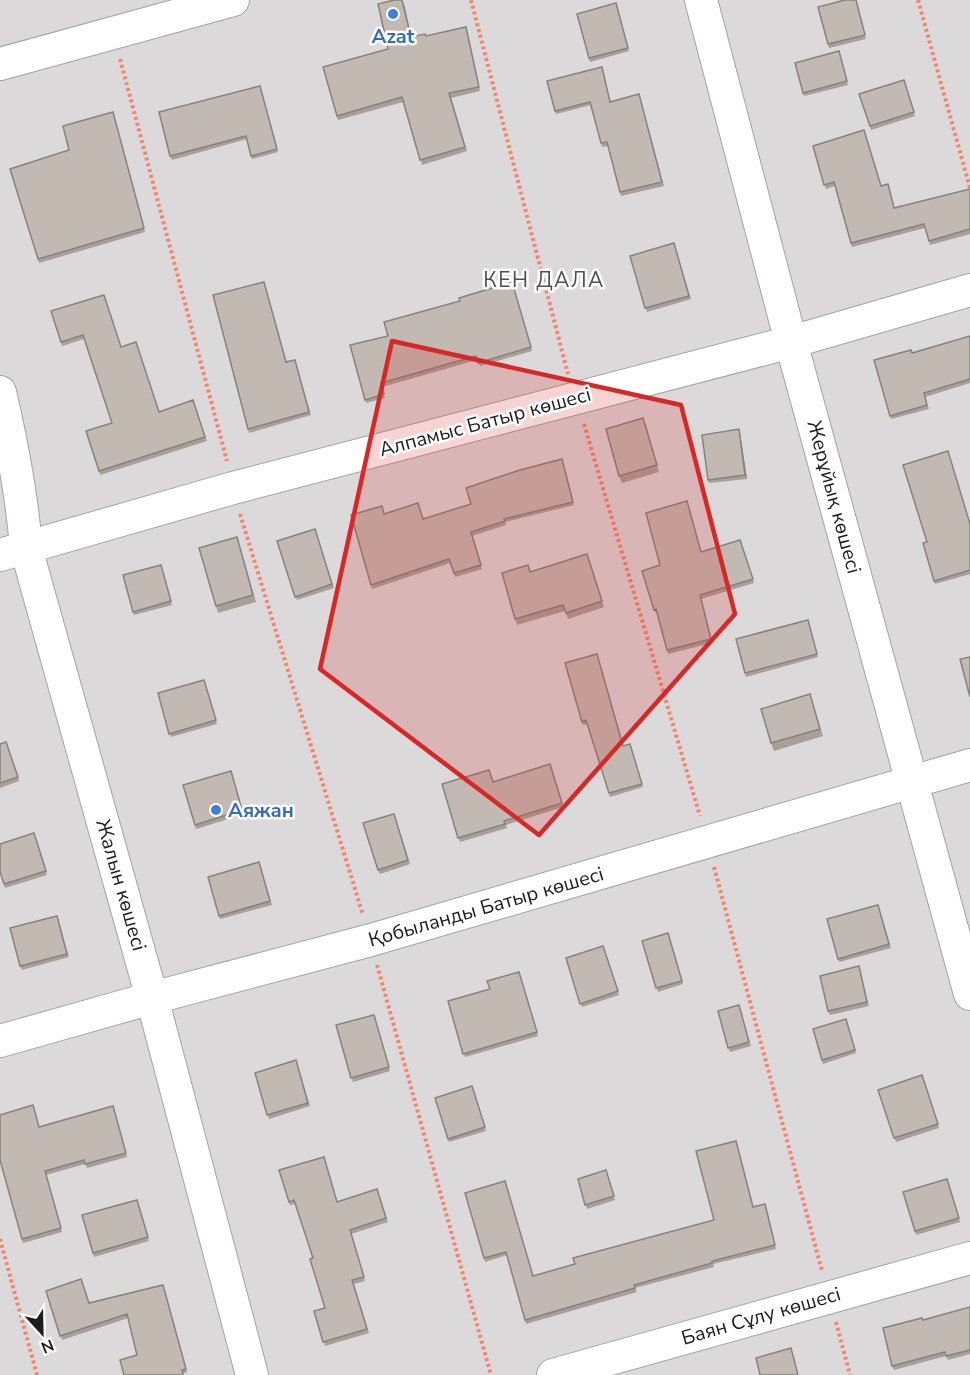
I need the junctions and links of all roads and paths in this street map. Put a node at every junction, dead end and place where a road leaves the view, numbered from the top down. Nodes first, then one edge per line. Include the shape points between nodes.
1 (233, 0) edge
2 (702, 0) edge
3 (918, 0) edge
4 (0, 64) edge
5 (970, 188) edge
6 (970, 290) edge
7 (791, 342) junction
8 (0, 393) edge
9 (13, 552) edge
10 (970, 765) edge
11 (912, 782) junction
12 (708, 843) junction
13 (370, 940) junction
14 (970, 994) edge
15 (152, 998) junction
16 (0, 1041) edge
17 (0, 1239) edge
18 (970, 1258) edge
19 (829, 1297) junction
20 (37, 1375) edge
21 (252, 1375) edge
22 (491, 1375) edge
23 (553, 1375) edge
24 (850, 1375) edge

1 - 4 street
2 - 7 street, Жерұйық көшесі
3 - 5 path
6 - 7 street, Алпамыс Батыр көшесі
7 - 9 street, Алпамыс Батыр көшесі via 232,489
7 - 11 street, Жерұйық көшесі
8 - 9 street, Жалын көшесі via 24,520
9 - 15 street, Жалын көшесі
10 - 11 street, Қобыланды Батыр көшесі
11 - 12 street, Қобыланды Батыр көшесі
11 - 14 street, Жерұйық көшесі
12 - 13 street, Қобыланды Батыр көшесі
12 - 19 path
13 - 15 street, Қобыланды Батыр көшесі
13 - 22 path
15 - 16 street, Қобыланды Батыр көшесі
15 - 21 street, Жалын көшесі
17 - 20 path
18 - 19 street, Баян Сұлу көшесі
19 - 23 street, Баян Сұлу көшесі
19 - 24 path

